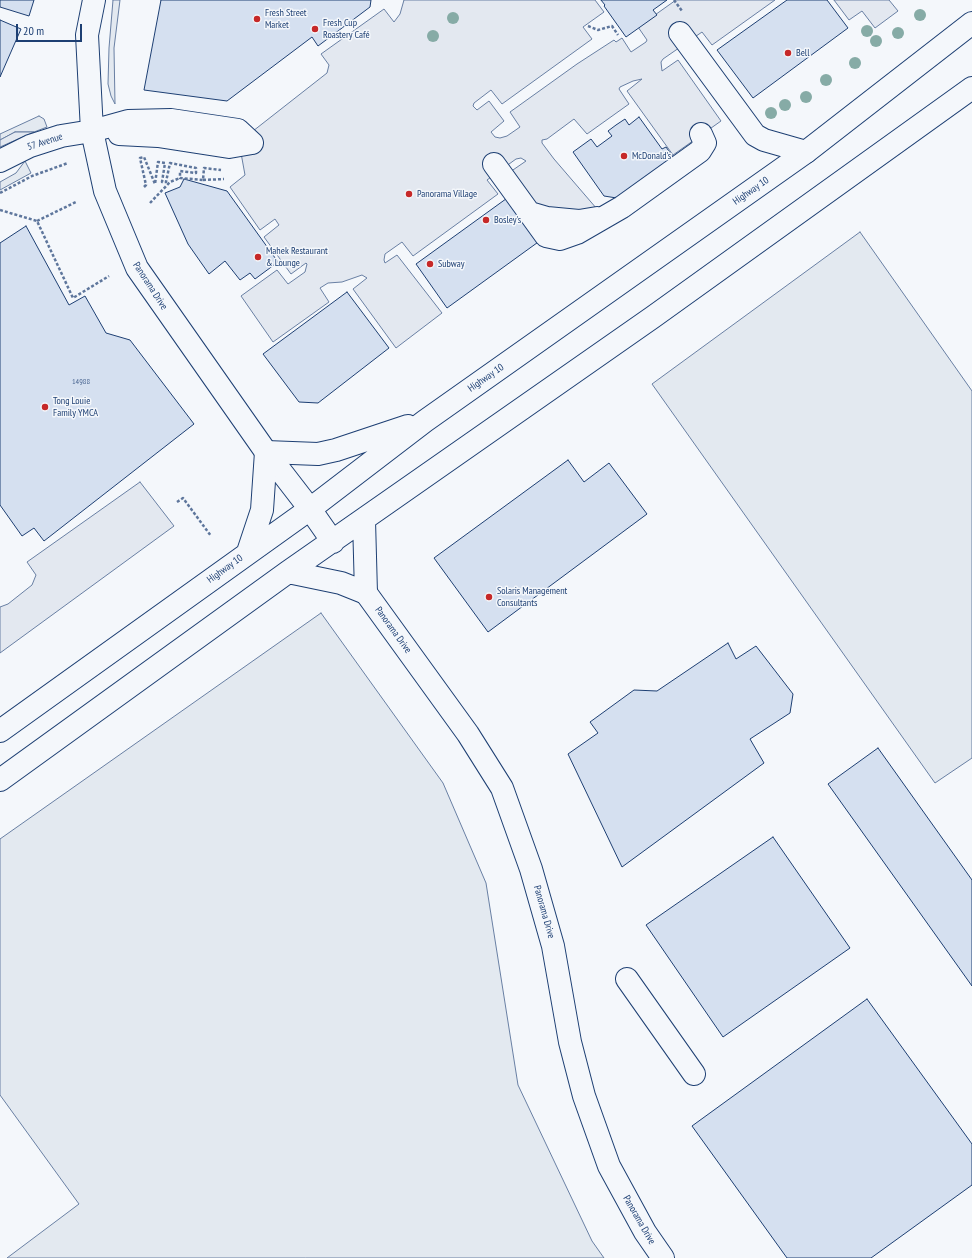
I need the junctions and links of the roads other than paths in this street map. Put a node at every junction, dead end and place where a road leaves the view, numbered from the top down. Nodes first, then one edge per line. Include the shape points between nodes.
1 (94, 0) edge
2 (682, 23) road end
3 (972, 23) edge
4 (972, 88) edge
5 (92, 130) junction
6 (701, 134) dead end
7 (806, 152) junction
8 (0, 161) edge
9 (494, 164) dead end
10 (425, 421) junction
11 (266, 452) junction
12 (310, 509) junction
13 (364, 520) junction
14 (333, 542) junction
15 (248, 552) junction
16 (288, 572) junction
17 (366, 593) junction
18 (0, 732) edge
19 (0, 780) edge
20 (627, 979) dead end
21 (694, 1074) dead end
22 (663, 1258) edge

1 - 5 main road, Panorama Drive via 87,35
2 - 7 main road via 755,135
3 - 7 main road, Highway 10
4 - 13 main road via 785,224
5 - 5 main road via 158,136 229,147 252,143 238,130 171,120 128,121
5 - 8 main road, 57 Avenue via 30,146
5 - 11 main road, Panorama Drive via 105,191 137,268
6 - 9 main road via 705,143 700,150 622,207 577,233 560,239 546,236
7 - 10 main road, Highway 10
10 - 11 main road via 318,454
10 - 12 main road, Highway 10
11 - 12 main road, Panorama Drive
11 - 15 main road via 262,510
12 - 14 main road, Panorama Drive
12 - 15 main road, Highway 10
13 - 14 main road
13 - 17 main road
14 - 16 main road
15 - 18 main road, Highway 10
16 - 17 main road via 341,583
16 - 19 main road
17 - 22 main road, Panorama Drive via 468,734 502,788 531,869 553,946 570,1042 584,1096 609,1166 645,1232
20 - 21 main road

